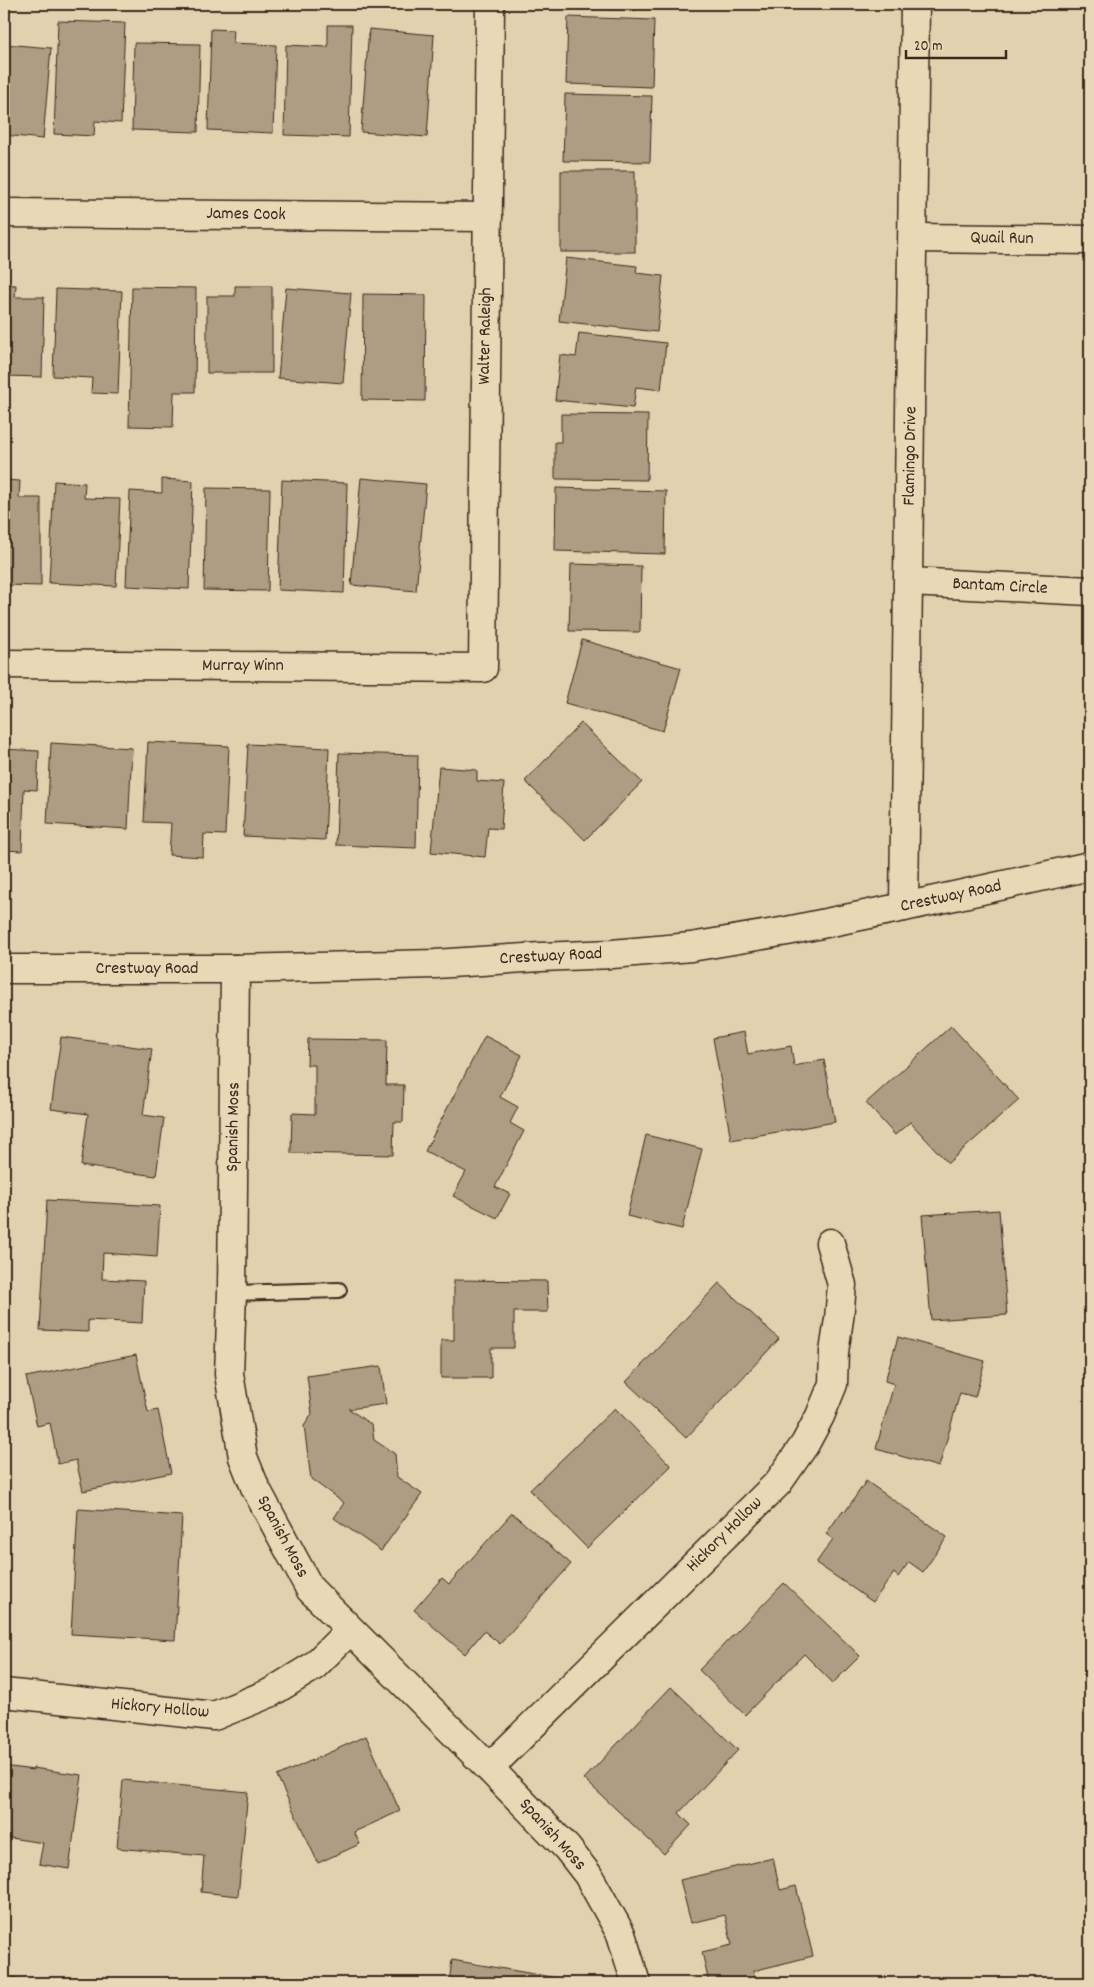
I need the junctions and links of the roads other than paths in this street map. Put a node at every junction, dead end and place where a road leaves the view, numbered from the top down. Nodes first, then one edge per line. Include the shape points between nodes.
1 (490, 4) edge
2 (916, 4) edge
3 (4, 213) edge
4 (488, 217) junction
5 (913, 238) junction
6 (1090, 240) edge
7 (909, 582) junction
8 (1090, 591) edge
9 (4, 664) edge
10 (483, 668) joint
11 (1090, 866) edge
12 (904, 907) junction
13 (4, 969) edge
14 (235, 969) junction
15 (830, 1243) dead end
16 (339, 1290) dead end
17 (232, 1293) junction
18 (350, 1630) junction
19 (4, 1693) edge
20 (489, 1768) junction
21 (636, 1983) edge

1 - 4 street, Walter Raleigh
2 - 5 street, Flamingo Drive
3 - 4 street, James Cook
4 - 10 street, Walter Raleigh
5 - 6 street, Quail Run
5 - 7 street, Flamingo Drive
7 - 8 street, Bantam Circle
7 - 12 street, Flamingo Drive
9 - 10 street, Murray Winn
11 - 12 street, Crestway Road
12 - 14 street, Crestway Road via 691,947 435,964
13 - 14 street, Crestway Road
14 - 17 street, Spanish Moss
15 - 20 street, Hickory Hollow via 842,1285 833,1384 805,1444 778,1483
16 - 17 lane
17 - 18 street, Spanish Moss via 229,1374 243,1457 254,1486 310,1589
18 - 19 street, Hickory Hollow via 314,1666 277,1689 214,1716
18 - 20 street, Spanish Moss
20 - 21 street, Spanish Moss via 567,1848 588,1875 621,1934

